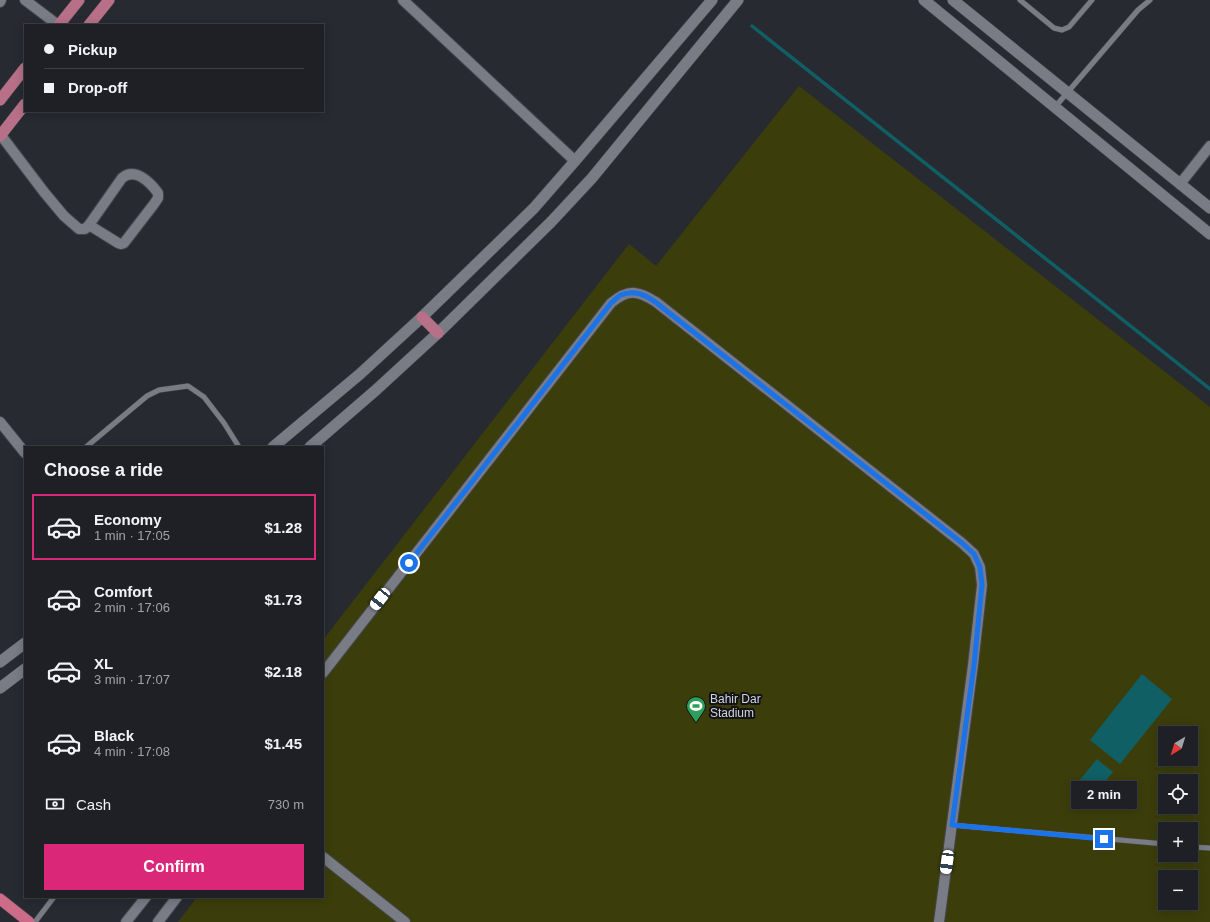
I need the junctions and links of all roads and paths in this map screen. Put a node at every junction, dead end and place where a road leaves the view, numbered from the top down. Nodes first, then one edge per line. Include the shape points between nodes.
1 (25, 0) edge
2 (79, 0) edge
3 (109, 0) edge
4 (403, 0) edge
5 (712, 0) edge
6 (738, 0) edge
7 (924, 0) edge
8 (953, 0) edge
9 (1020, 0) edge
10 (1092, 0) edge
11 (1150, 0) edge
12 (58, 24) edge
13 (60, 24) edge
14 (90, 24) edge
15 (24, 69) edge
16 (1067, 93) junction
17 (0, 100) edge
18 (24, 105) edge
19 (1055, 107) junction
20 (0, 135) edge
21 (1210, 146) edge
22 (575, 161) junction
23 (1180, 184) junction
24 (1210, 208) edge
25 (89, 224) junction
26 (1210, 234) edge
27 (422, 318) junction
28 (438, 333) junction
29 (0, 422) edge
30 (87, 446) edge
31 (237, 446) edge
32 (274, 446) edge
33 (311, 446) edge
34 (24, 452) edge
35 (24, 644) edge
36 (0, 662) edge
37 (24, 670) edge
38 (324, 672) edge
39 (0, 688) edge
40 (952, 825) junction
41 (1158, 843) edge
42 (1198, 847) edge
43 (1210, 848) edge
44 (324, 858) edge
45 (53, 898) edge
46 (145, 898) edge
47 (176, 898) edge
48 (2, 904) edge
49 (29, 922) edge
50 (35, 922) edge
51 (126, 922) edge
52 (158, 922) edge
53 (404, 922) edge
54 (939, 922) edge

1 - 12 street
2 - 13 main road
3 - 14 main road
4 - 22 street
5 - 22 street
6 - 28 street via 592,178
7 - 19 street
8 - 16 street
9 - 10 lane via 1054,28 1062,30 1069,27
11 - 16 lane via 1138,10
15 - 17 main road
16 - 19 lane
16 - 23 street
18 - 20 main road
19 - 26 street
20 - 25 street via 64,216 79,229 84,229
21 - 23 street
22 - 27 street via 534,208
23 - 24 street
25 - 25 street via 118,243 124,243 154,204 158,193 138,174 126,174
27 - 28 main road
27 - 32 street
28 - 33 street
29 - 34 street
30 - 31 lane via 147,396 159,390 188,386 204,397
35 - 36 street
37 - 39 street
38 - 40 street via 611,303 621,295 643,294 974,554 980,567 982,585
40 - 41 lane
40 - 54 street
42 - 43 lane
44 - 53 street
45 - 50 lane
46 - 51 street
47 - 52 street
48 - 49 highway

